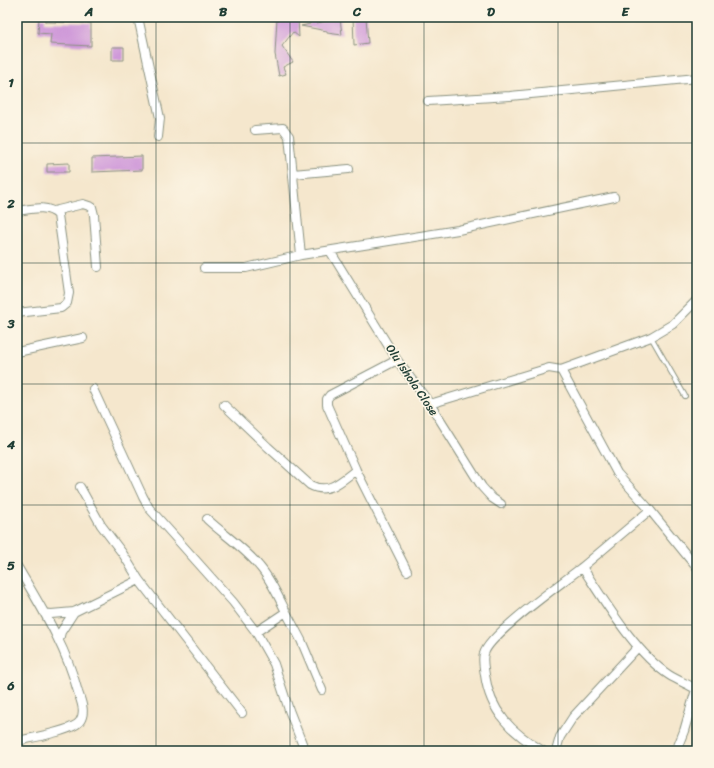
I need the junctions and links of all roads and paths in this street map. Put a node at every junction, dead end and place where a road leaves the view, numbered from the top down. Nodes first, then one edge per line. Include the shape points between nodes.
1 (138, 17) edge
2 (697, 78) edge
3 (428, 101) dead end
4 (255, 130) dead end
5 (158, 137) dead end
6 (349, 169) dead end
7 (293, 174) junction
8 (614, 197) dead end
9 (17, 211) edge
10 (54, 211) junction
11 (330, 251) junction
12 (301, 255) junction
13 (98, 267) dead end
14 (204, 268) dead end
15 (697, 300) edge
16 (17, 313) edge
17 (651, 337) junction
18 (83, 338) dead end
19 (17, 352) edge
20 (397, 360) junction
21 (561, 370) junction
22 (93, 389) dead end
23 (685, 396) dead end
24 (430, 404) junction
25 (224, 405) dead end
26 (356, 470) junction
27 (80, 487) dead end
28 (501, 504) dead end
29 (650, 510) junction
30 (207, 519) dead end
31 (17, 566) edge
32 (582, 567) junction
33 (697, 568) edge
34 (407, 571) dead end
35 (139, 580) junction
36 (74, 612) junction
37 (286, 612) junction
38 (44, 613) junction
39 (256, 632) junction
40 (59, 640) junction
41 (638, 647) junction
42 (697, 687) edge
43 (322, 690) dead end
44 (242, 713) dead end
45 (17, 741) edge
46 (305, 751) edge
47 (543, 751) edge
48 (556, 751) edge
49 (676, 751) edge

1 - 5 street via 160,118
2 - 3 street via 510,96
4 - 7 street via 283,128 287,132
6 - 7 street
7 - 12 street
8 - 11 street via 458,230
9 - 10 street via 43,208
10 - 13 street via 83,204 92,207
10 - 16 street via 58,215 69,293 67,303 61,308
11 - 12 street
11 - 20 street, Olu Ishola Close
12 - 14 street via 246,268
15 - 17 street via 673,324
17 - 21 street
17 - 23 lane
18 - 19 street
20 - 24 street, Olu Ishola Close
20 - 26 street via 330,394 327,399
21 - 24 street via 549,368
21 - 29 street via 617,473
22 - 39 street via 149,508 233,602
24 - 28 street, Olu Ishola Close via 482,488
25 - 26 street via 310,485 331,488
26 - 34 street
27 - 35 street via 101,525
29 - 32 street
29 - 33 street
30 - 37 street via 260,566
31 - 38 street
32 - 41 street
32 - 47 street via 503,629 484,654 485,679 497,711 513,731
35 - 36 street
35 - 44 street
36 - 38 street
36 - 40 street via 61,632
37 - 39 street
37 - 43 street
38 - 40 street
39 - 46 street via 274,664
40 - 45 street via 74,677 83,709 80,722 72,728
41 - 42 street via 668,674
41 - 48 street via 573,717 560,737
42 - 49 street

